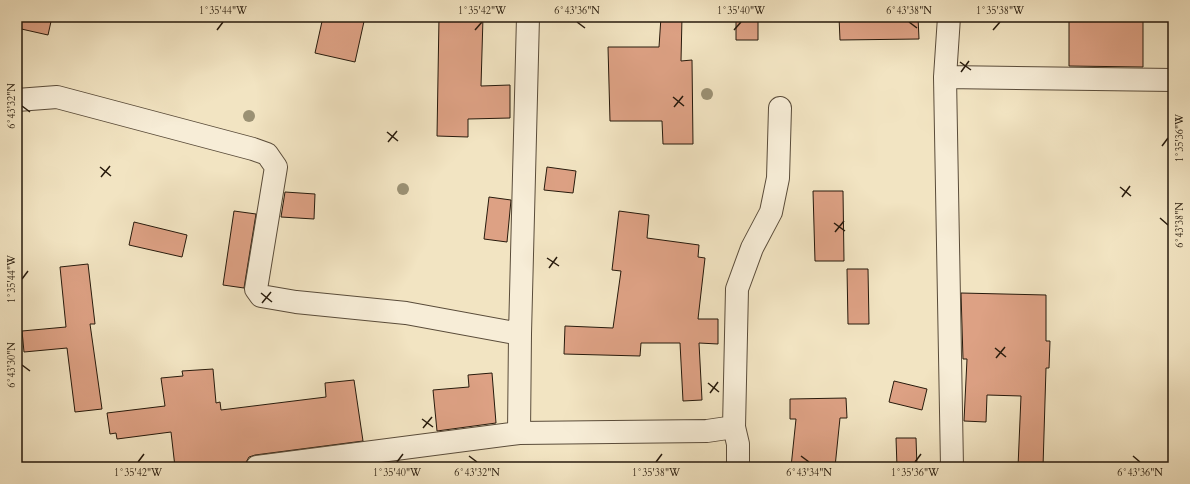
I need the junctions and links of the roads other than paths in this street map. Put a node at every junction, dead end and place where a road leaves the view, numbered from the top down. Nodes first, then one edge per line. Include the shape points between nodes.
1 (528, 17) edge
2 (949, 17) edge
3 (945, 77) junction
4 (1173, 80) edge
5 (17, 100) edge
6 (780, 108) dead end
7 (520, 334) junction
8 (734, 428) junction
9 (519, 433) junction
10 (257, 467) edge
11 (738, 467) edge
12 (952, 467) edge

1 - 7 street
2 - 3 street
3 - 4 street
3 - 12 street
5 - 7 street via 56,97 267,154 276,167 256,289 261,296 406,313
6 - 8 street via 778,178 771,212 752,248 737,289
7 - 9 street
8 - 9 street via 707,431
8 - 11 street via 738,444
9 - 10 street

